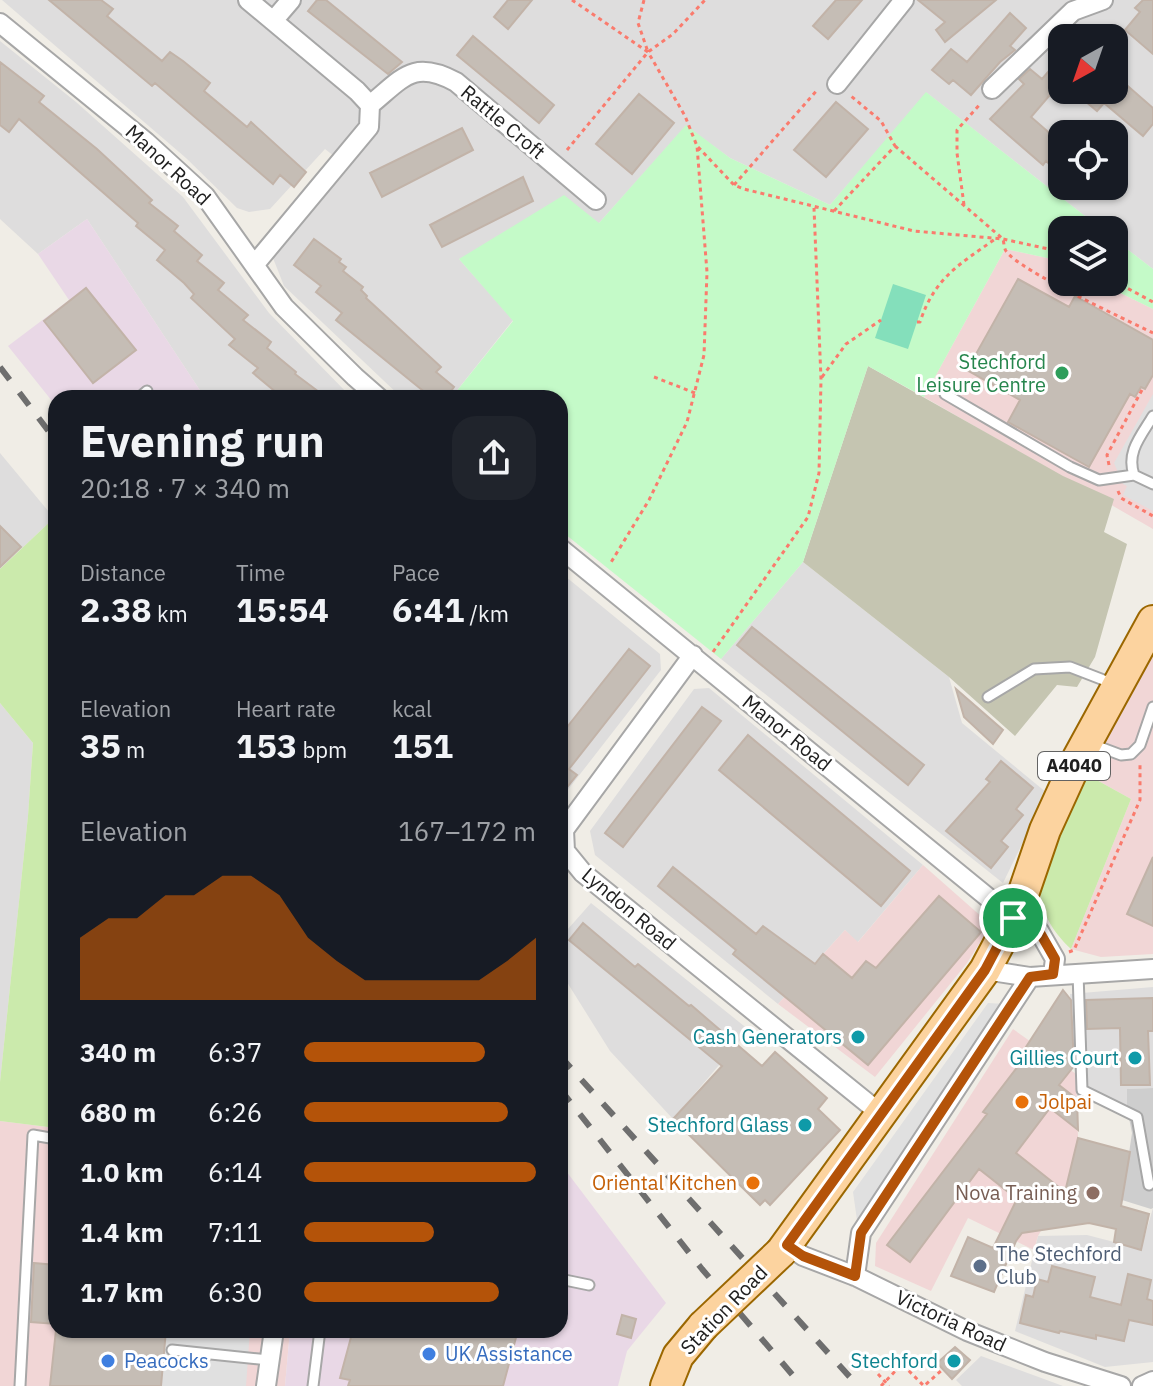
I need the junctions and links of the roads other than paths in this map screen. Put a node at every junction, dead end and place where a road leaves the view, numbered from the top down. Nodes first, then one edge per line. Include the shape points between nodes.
1 (248, 0) edge
2 (291, 0) edge
3 (904, 0) edge
4 (1103, 0) edge
5 (273, 21) junction
6 (0, 23) edge
7 (837, 84) road end
8 (992, 89) road end
9 (370, 105) junction
10 (596, 200) dead end
11 (255, 264) junction
12 (370, 390) edge
13 (945, 394) dead end
14 (1153, 416) edge
15 (1134, 475) junction
16 (1153, 484) edge
17 (568, 555) edge
18 (1153, 621) edge
19 (698, 660) junction
20 (1118, 686) junction
21 (988, 697) dead end
22 (1153, 707) edge
23 (1087, 742) junction
24 (568, 825) edge
25 (568, 858) edge
26 (1016, 912) junction
27 (1054, 966) junction
28 (1153, 969) edge
29 (985, 970) junction
30 (1078, 973) junction
31 (1030, 977) junction
32 (881, 1114) junction
33 (48, 1138) edge
34 (1149, 1185) dead end
35 (784, 1248) junction
36 (855, 1276) junction
37 (568, 1281) edge
38 (589, 1285) dead end
39 (273, 1338) edge
40 (319, 1338) edge
41 (172, 1350) dead end
42 (269, 1360) junction
43 (1153, 1381) edge
44 (20, 1386) edge
45 (266, 1386) edge
46 (313, 1386) edge
47 (666, 1386) edge
48 (1121, 1386) edge
49 (1142, 1386) edge

1 - 5 street
2 - 5 street
3 - 7 street
4 - 8 street via 1073,11
5 - 9 street
6 - 11 street, Manor Road via 205,196
9 - 10 street, Rattle Croft via 407,75 436,71
9 - 11 street via 369,127
11 - 12 street, Manor Road via 284,307
13 - 15 lane via 1099,480
14 - 15 lane via 1132,450
15 - 16 lane
17 - 19 street, Manor Road
18 - 20 main road, Station Road / A4040
19 - 24 street, Lyndon Road
19 - 26 street, Manor Road
20 - 21 lane via 1070,667 1034,669
20 - 23 main road, Station Road / A4040
22 - 23 lane via 1140,745 1131,754
23 - 26 main road, Station Road / A4040 via 1045,830
25 - 32 street, Lyndon Road
26 - 27 street, Manor Road via 1039,931
26 - 29 main road, Station Road / A4040
27 - 30 street
27 - 31 street
28 - 30 street
29 - 31 street
29 - 32 main road, Station Road / A4040
30 - 34 lane via 1082,1090 1137,1117
31 - 36 street via 861,1233
32 - 35 main road, Station Road / A4040
33 - 44 lane via 33,1135
35 - 36 street, Victoria Road
35 - 47 main road, Station Road / A4040, bridge via 703,1326 678,1356
36 - 48 street, Victoria Road via 967,1331
37 - 38 lane
39 - 42 street
40 - 46 lane
41 - 42 lane
42 - 45 street
43 - 49 street

